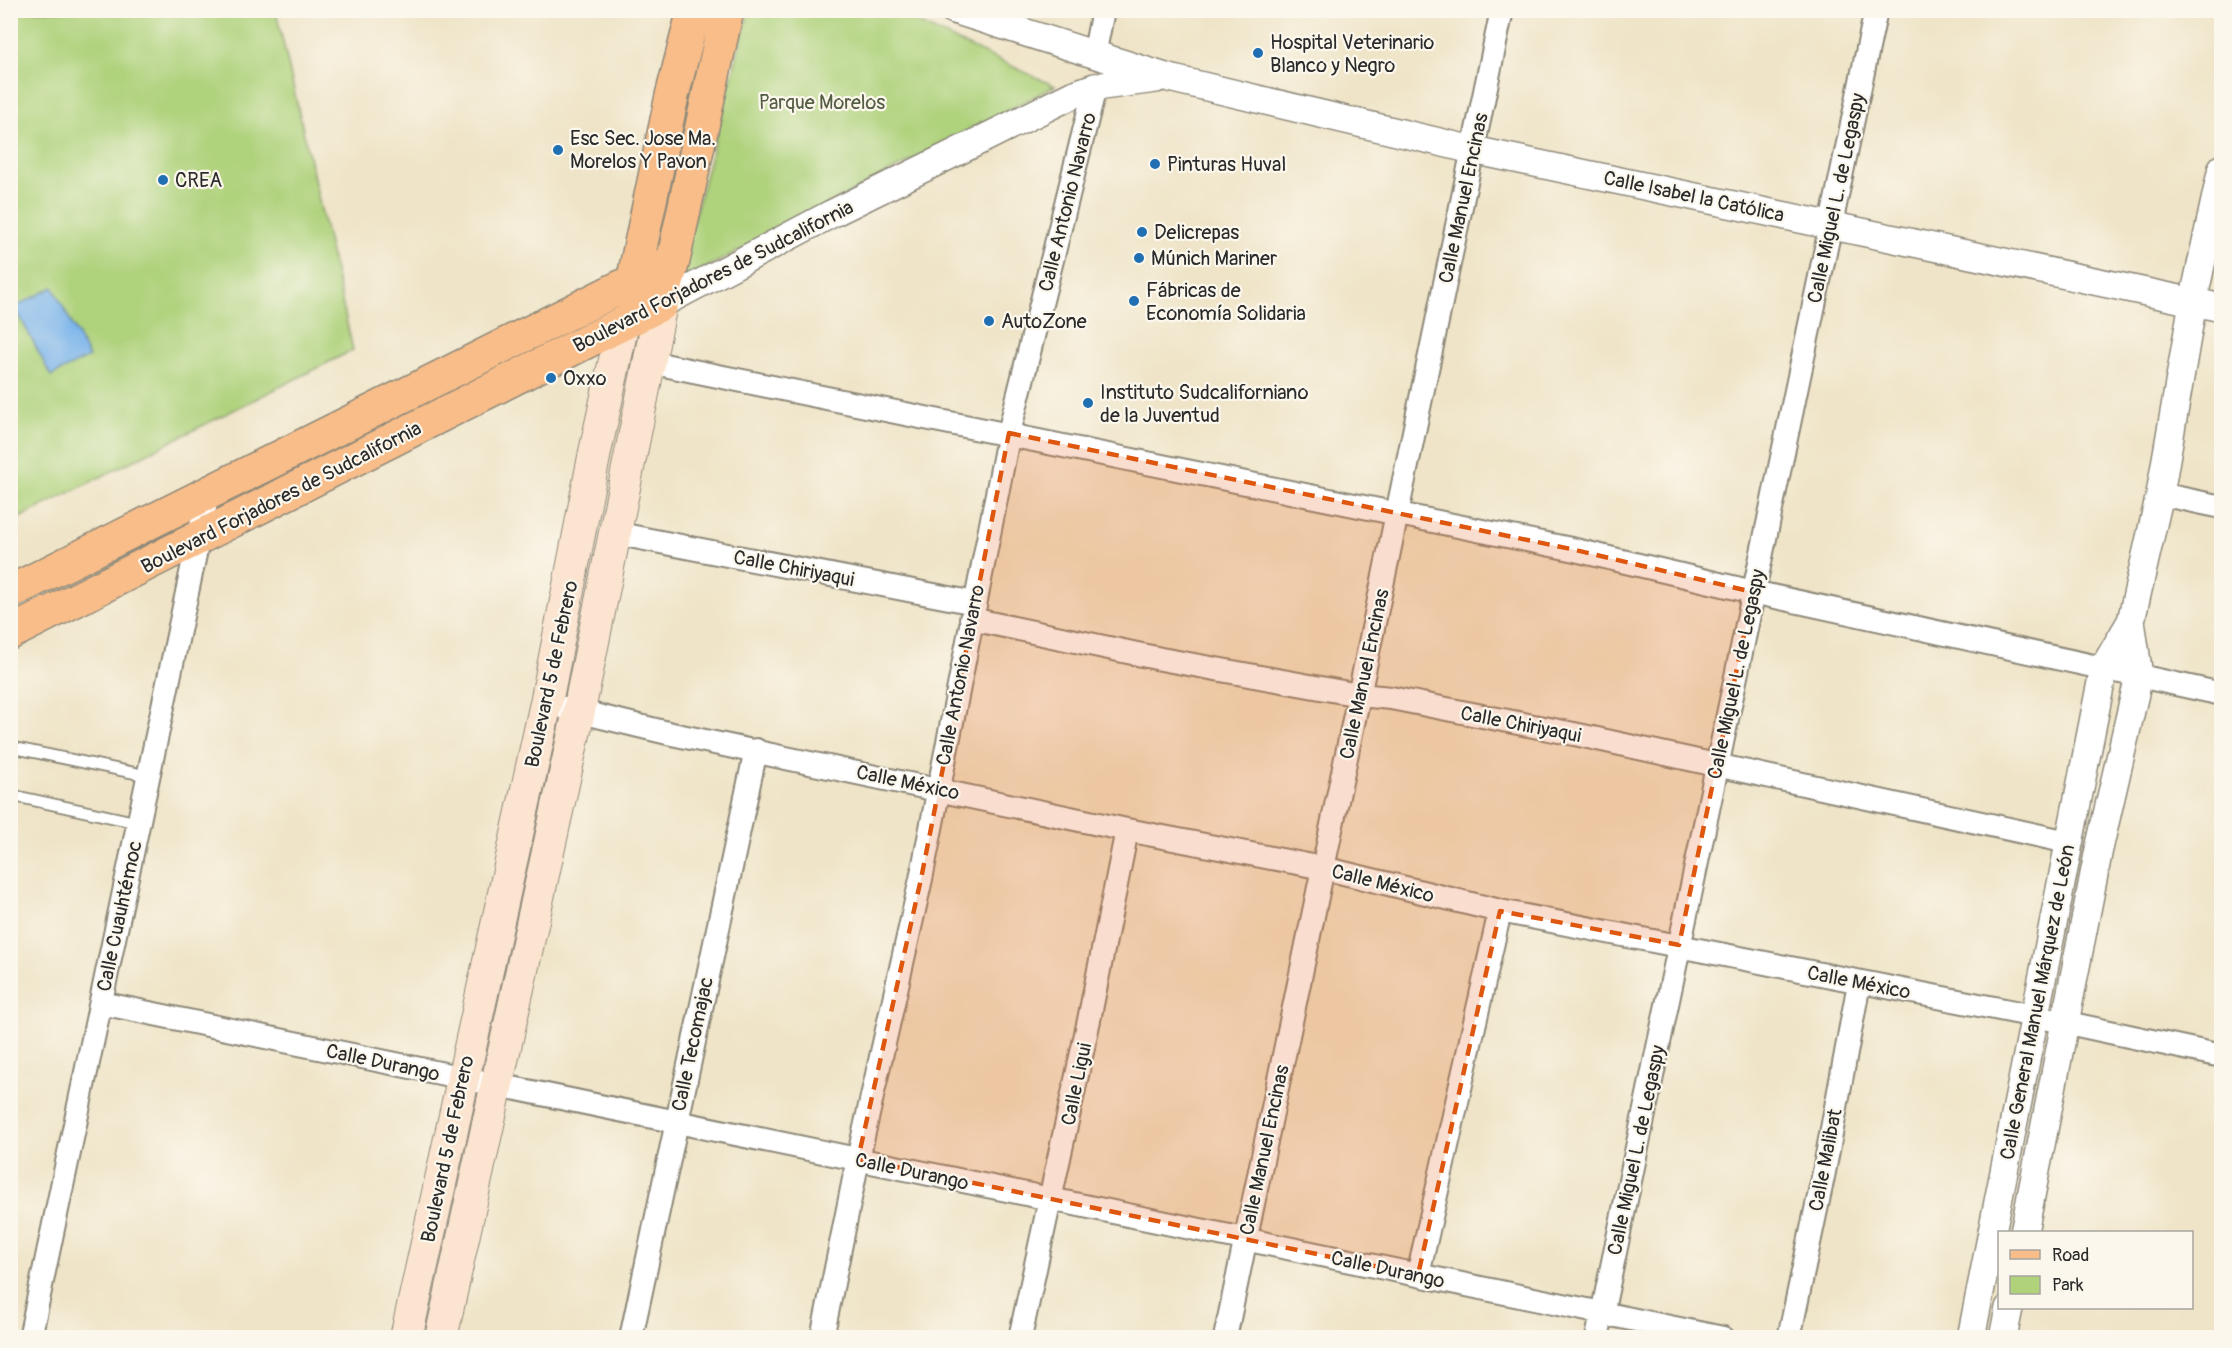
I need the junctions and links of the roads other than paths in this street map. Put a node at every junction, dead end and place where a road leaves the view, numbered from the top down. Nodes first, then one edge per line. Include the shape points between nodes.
1 (694, 10) edge
2 (727, 10) edge
3 (954, 10) edge
4 (1103, 10) edge
5 (1502, 10) edge
6 (1876, 10) edge
7 (1094, 56) junction
8 (1169, 78) junction
9 (1095, 87) junction
10 (1473, 150) junction
11 (2222, 168) edge
12 (1830, 224) junction
13 (673, 261) junction
14 (634, 280) junction
15 (2193, 302) junction
16 (661, 304) junction
17 (2222, 308) edge
18 (623, 323) junction
19 (649, 362) junction
20 (1009, 433) junction
21 (208, 494) junction
22 (2160, 494) junction
23 (2222, 507) edge
24 (1397, 514) junction
25 (614, 533) junction
26 (198, 540) junction
27 (10, 592) edge
28 (1753, 592) junction
29 (973, 611) junction
30 (2131, 621) junction
31 (10, 633) edge
32 (2104, 667) junction
33 (2139, 676) junction
34 (2222, 694) edge
35 (1359, 696) junction
36 (546, 703) junction
37 (579, 711) junction
38 (10, 747) edge
39 (756, 750) junction
40 (1716, 767) junction
41 (149, 776) junction
42 (937, 789) junction
43 (10, 795) edge
44 (139, 823) junction
45 (1127, 830) junction
46 (2068, 842) junction
47 (1323, 868) junction
48 (1500, 911) junction
49 (1679, 945) junction
50 (1858, 983) junction
51 (100, 1004) junction
52 (2035, 1016) junction
53 (2066, 1022) junction
54 (2222, 1056) edge
55 (462, 1078) junction
56 (497, 1085) junction
57 (676, 1122) junction
58 (858, 1159) junction
59 (1051, 1199) junction
60 (2024, 1231) edge
61 (1245, 1239) junction
62 (1418, 1275) junction
63 (2009, 1309) edge
64 (1602, 1312) junction
65 (30, 1338) edge
66 (406, 1338) edge
67 (441, 1338) edge
68 (631, 1338) edge
69 (822, 1338) edge
70 (1020, 1338) edge
71 (1225, 1338) edge
72 (1597, 1338) edge
73 (1723, 1338) edge
74 (1789, 1338) edge
75 (1971, 1338) edge
76 (2003, 1338) edge

1 - 14 main road, Boulevard 5 de Febrero
2 - 13 main road, Boulevard 5 de Febrero
3 - 7 street, Calle Isabel la Católica
4 - 7 street
5 - 10 street, Calle Manuel Encinas
6 - 12 street, Calle Miguel L. de Legaspy
7 - 8 street, Calle Isabel la Católica
8 - 9 street, Boulevard Forjadores de Sudcalifornia
8 - 10 street, Calle Isabel la Católica
9 - 16 street, Boulevard Forjadores de Sudcalifornia via 842,209
9 - 20 street, Calle Antonio Navarro
10 - 12 street, Calle Isabel la Católica
10 - 24 street, Calle Manuel Encinas
11 - 15 street
12 - 15 street, Calle Isabel la Católica
12 - 28 street, Calle Miguel L. de Legaspy
13 - 14 main road, Boulevard Forjadores de Sudcalifornia
13 - 16 main road, Boulevard 5 de Febrero
14 - 18 main road, Boulevard 5 de Febrero
14 - 21 main road, Boulevard Forjadores de Sudcalifornia
15 - 17 street, Calle Isabel la Católica
15 - 22 street
16 - 18 main road, Boulevard Forjadores de Sudcalifornia
16 - 19 main road, Boulevard 5 de Febrero
18 - 26 main road, Boulevard Forjadores de Sudcalifornia
18 - 36 main road, Boulevard 5 de Febrero
19 - 20 street
19 - 25 main road, Boulevard 5 de Febrero
20 - 24 street
20 - 29 street, Calle Antonio Navarro
21 - 26 street, Calle Cuauhtémoc
21 - 27 main road, Boulevard Forjadores de Sudcalifornia
22 - 23 street
22 - 30 street
24 - 28 street via 1571,549
24 - 35 street, Calle Manuel Encinas
25 - 29 street, Calle Chiriyaqui
25 - 37 main road, Boulevard 5 de Febrero
26 - 31 main road, Boulevard Forjadores de Sudcalifornia
26 - 41 street, Calle Cuauhtémoc
28 - 32 street
28 - 40 street, Calle Miguel L. de Legaspy
29 - 35 street, Calle Chiriyaqui via 1161,659
29 - 42 street, Calle Antonio Navarro
30 - 32 street, Calle General Manuel Márquez de León
30 - 33 street
32 - 33 street
32 - 46 street, Calle General Manuel Márquez de León
33 - 34 street
33 - 53 street, Calle General Manuel Márquez de León via 2099,849
35 - 40 street, Calle Chiriyaqui via 1391,698 1579,735
35 - 47 street, Calle Manuel Encinas
36 - 37 street, Calle México
36 - 55 main road, Boulevard 5 de Febrero
37 - 39 street, Calle México
37 - 56 main road, Boulevard 5 de Febrero
38 - 41 lane
39 - 42 street, Calle México
39 - 57 street, Calle Tecomajac
40 - 46 street, Calle Chiriyaqui
40 - 49 street, Calle Miguel L. de Legaspy
41 - 44 street, Calle Cuauhtémoc
42 - 45 street, Calle México
42 - 58 street, Calle Antonio Navarro
43 - 44 lane
44 - 51 street, Calle Cuauhtémoc
45 - 47 street, Calle México
45 - 59 street, Calle Ligui
46 - 52 street, Calle General Manuel Márquez de León
47 - 48 street, Calle México
47 - 61 street, Calle Manuel Encinas
48 - 49 street, Calle México
48 - 62 street
49 - 50 street, Calle México
49 - 64 street, Calle Miguel L. de Legaspy
50 - 52 street, Calle México
50 - 74 street, Calle Malibat
51 - 55 street, Calle Durango
51 - 65 street, Calle Cuauhtémoc
52 - 53 street, Calle México
52 - 75 street, Calle General Manuel Márquez de León
53 - 54 street, Calle México
53 - 60 street, Calle General Manuel Márquez de León
55 - 56 street, Calle Durango
55 - 66 main road, Boulevard 5 de Febrero
56 - 57 street, Calle Durango
56 - 67 main road, Boulevard 5 de Febrero
57 - 58 street, Calle Durango
57 - 68 street, Calle Tecomajac
58 - 59 street, Calle Durango
58 - 69 street, Calle Antonio Navarro
59 - 61 street, Calle Durango
59 - 70 street, Calle Ligui
61 - 62 street, Calle Durango
61 - 71 street, Calle Manuel Encinas
62 - 64 street, Calle Durango
63 - 76 street
64 - 72 street, Calle Miguel L. de Legaspy
64 - 73 street, Calle Durango

